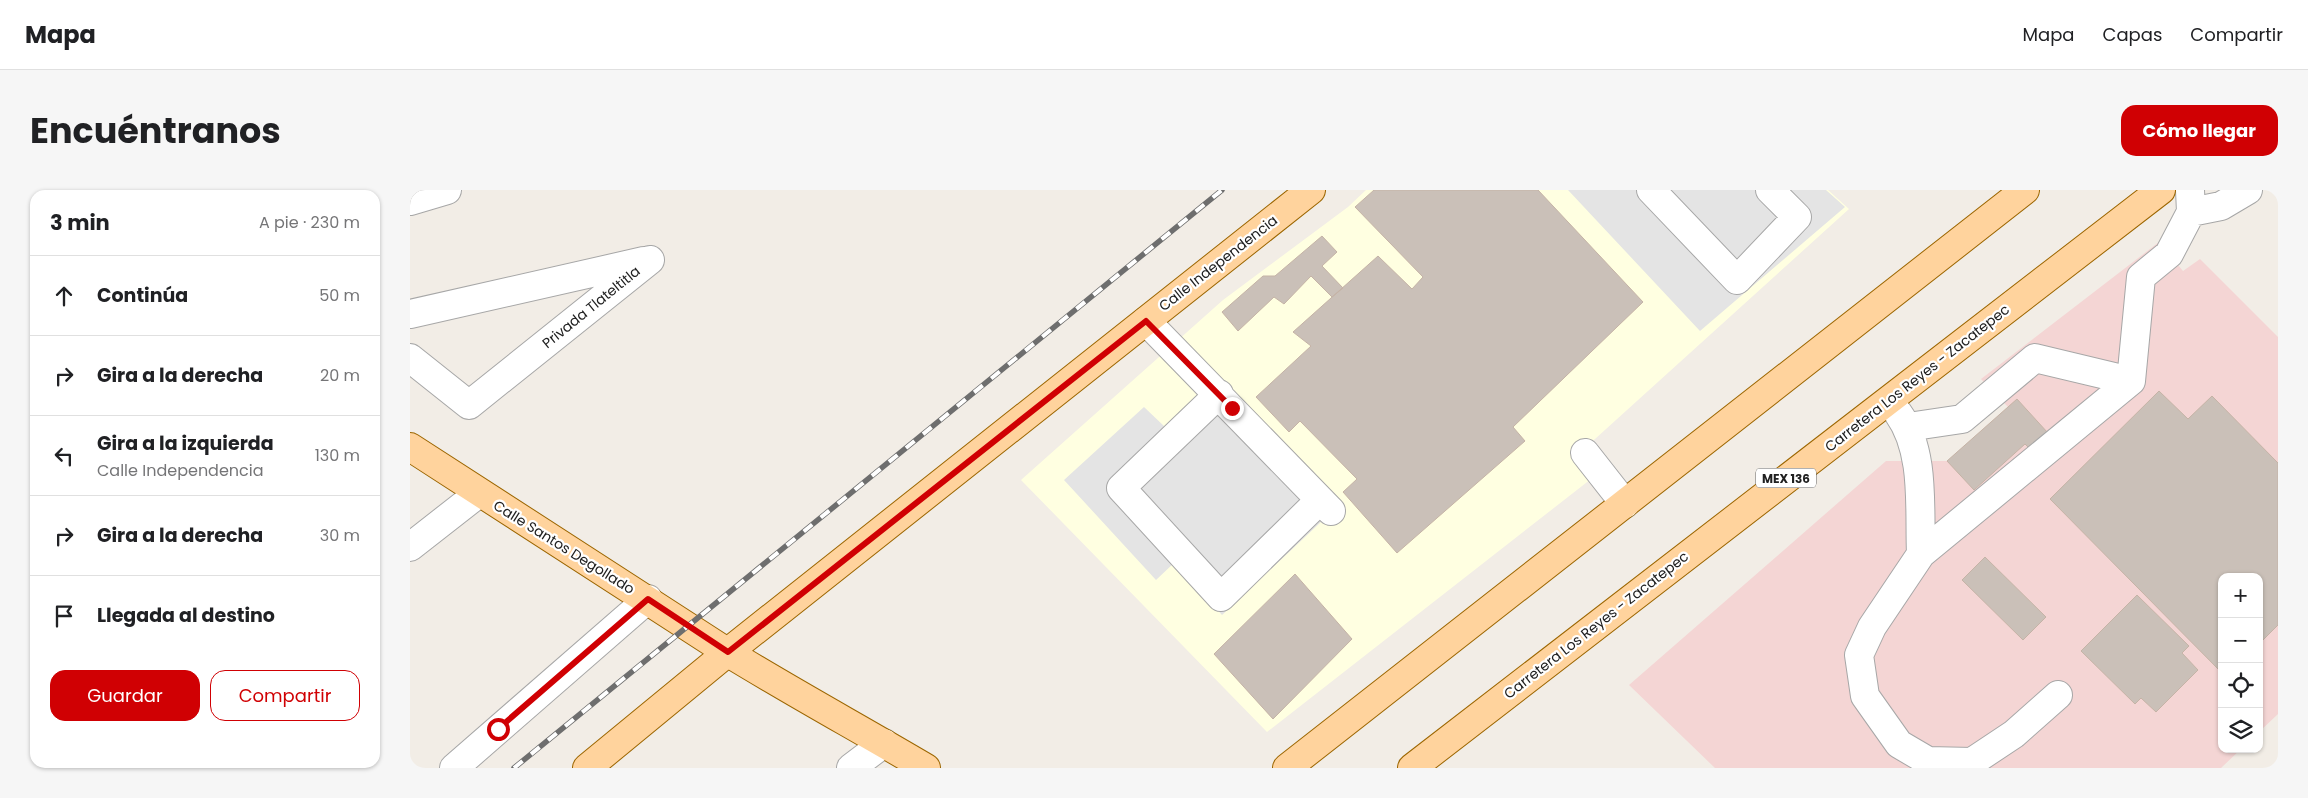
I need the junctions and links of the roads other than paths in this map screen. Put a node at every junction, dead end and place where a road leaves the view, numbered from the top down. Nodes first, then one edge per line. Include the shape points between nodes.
1 (447, 190) edge
2 (1310, 190) edge
3 (1651, 190) edge
4 (1770, 190) edge
5 (2025, 190) edge
6 (2161, 190) edge
7 (2248, 190) edge
8 (410, 201) edge
9 (2191, 201) edge
10 (410, 314) edge
11 (1146, 321) junction
12 (410, 358) edge
13 (2132, 382) junction
14 (1219, 394) junction
15 (1888, 400) junction
16 (1908, 427) junction
17 (410, 447) edge
18 (1584, 453) dead end
19 (479, 492) junction
20 (1625, 504) junction
21 (410, 547) edge
22 (1921, 554) junction
23 (648, 599) junction
24 (728, 652) junction
25 (2058, 694) dead end
26 (884, 744) junction
27 (454, 768) edge
28 (587, 768) edge
29 (851, 768) edge
30 (926, 768) edge
31 (1287, 768) edge
32 (1412, 768) edge

1 - 8 street
2 - 11 main road, Calle Independencia
3 - 4 street via 1737,280 1797,217
5 - 20 main road
6 - 15 main road, Carretera Los Reyes - Zacatepec / MEX 136
7 - 9 street via 2221,206
9 - 13 street via 2169,254 2141,277
10 - 12 street, Privada Tlateltitla via 650,260 468,405
11 - 14 street
11 - 24 main road, Calle Independencia
13 - 16 street via 2035,358 1962,420
13 - 22 street
14 - 14 street via 1121,488 1221,597 1325,506
15 - 16 street
15 - 32 main road, Carretera Los Reyes - Zacatepec / MEX 136
16 - 22 street via 1917,461
17 - 19 main road, Calle Santos Degollado
18 - 20 street
19 - 21 street
19 - 23 main road, Calle Santos Degollado via 548,539
20 - 31 main road
22 - 25 street via 1872,627 1859,655 1865,696 1900,744 1928,761 1972,762 2014,734
23 - 24 main road, Calle Santos Degollado
23 - 27 street
24 - 26 main road, Calle Santos Degollado
24 - 28 main road, Calle Independencia
26 - 29 street
26 - 30 main road, Calle Santos Degollado

